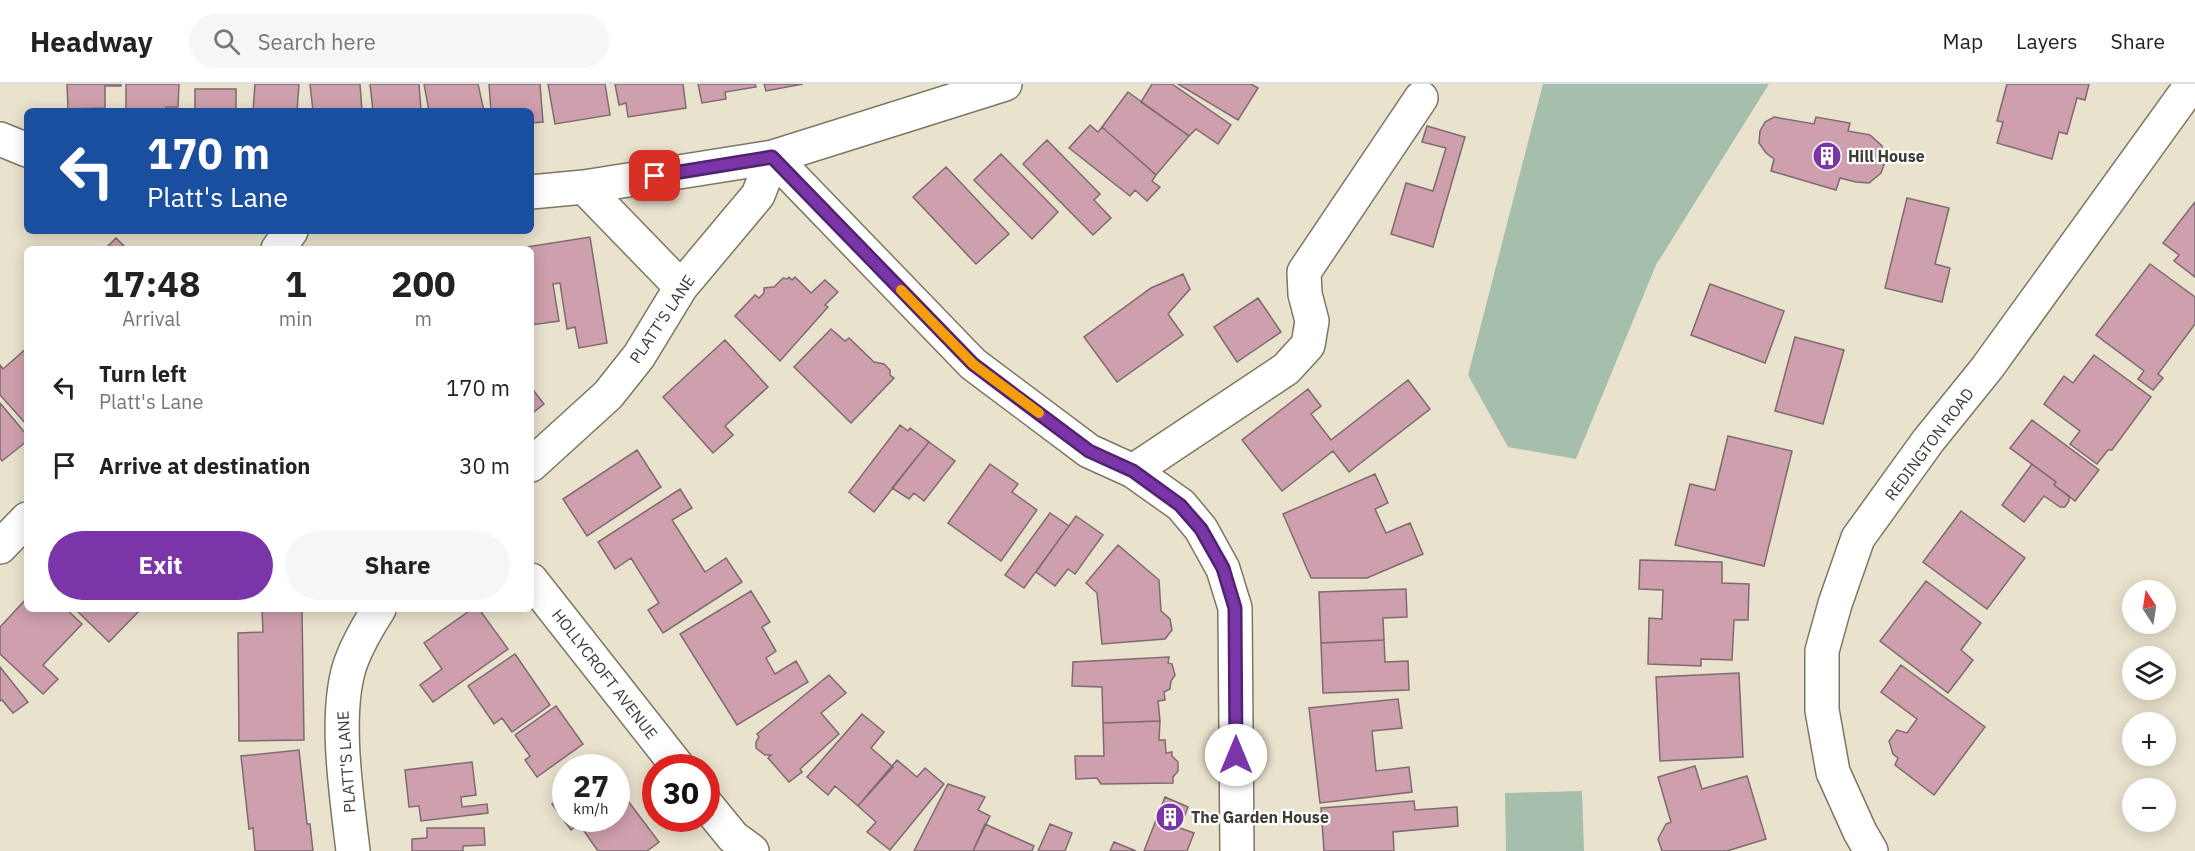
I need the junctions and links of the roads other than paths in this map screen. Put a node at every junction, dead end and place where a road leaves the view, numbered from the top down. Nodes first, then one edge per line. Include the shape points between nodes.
1 (1005, 84) edge
2 (2192, 84) edge
3 (960, 90) edge
4 (1421, 99) dead end
5 (0, 139) edge
6 (24, 149) edge
7 (772, 157) junction
8 (584, 187) junction
9 (534, 192) edge
10 (681, 287) junction
11 (534, 462) edge
12 (1133, 471) junction
13 (24, 522) edge
14 (0, 547) edge
15 (534, 584) edge
16 (377, 612) edge
17 (668, 754) edge
18 (720, 822) edge
19 (353, 851) edge
20 (752, 851) edge
21 (1237, 851) edge
22 (1871, 851) edge

1 - 3 street
2 - 22 street, REDINGTON ROAD via 1987,368 1858,538 1822,651 1822,711 1833,772
3 - 7 street
4 - 12 street via 1304,272 1312,321 1308,345 1286,369
5 - 6 street
7 - 8 street
7 - 10 street, PLATT'S LANE via 758,195
7 - 12 street via 973,364 1089,451
8 - 9 street
8 - 10 street
10 - 11 street, PLATT'S LANE via 639,356 609,395
12 - 21 street via 1180,505 1201,529 1223,568 1235,608
13 - 14 street
15 - 17 street, HOLLYCROFT AVENUE
16 - 19 street, PLATT'S LANE via 350,665 342,705
18 - 20 street via 732,837

